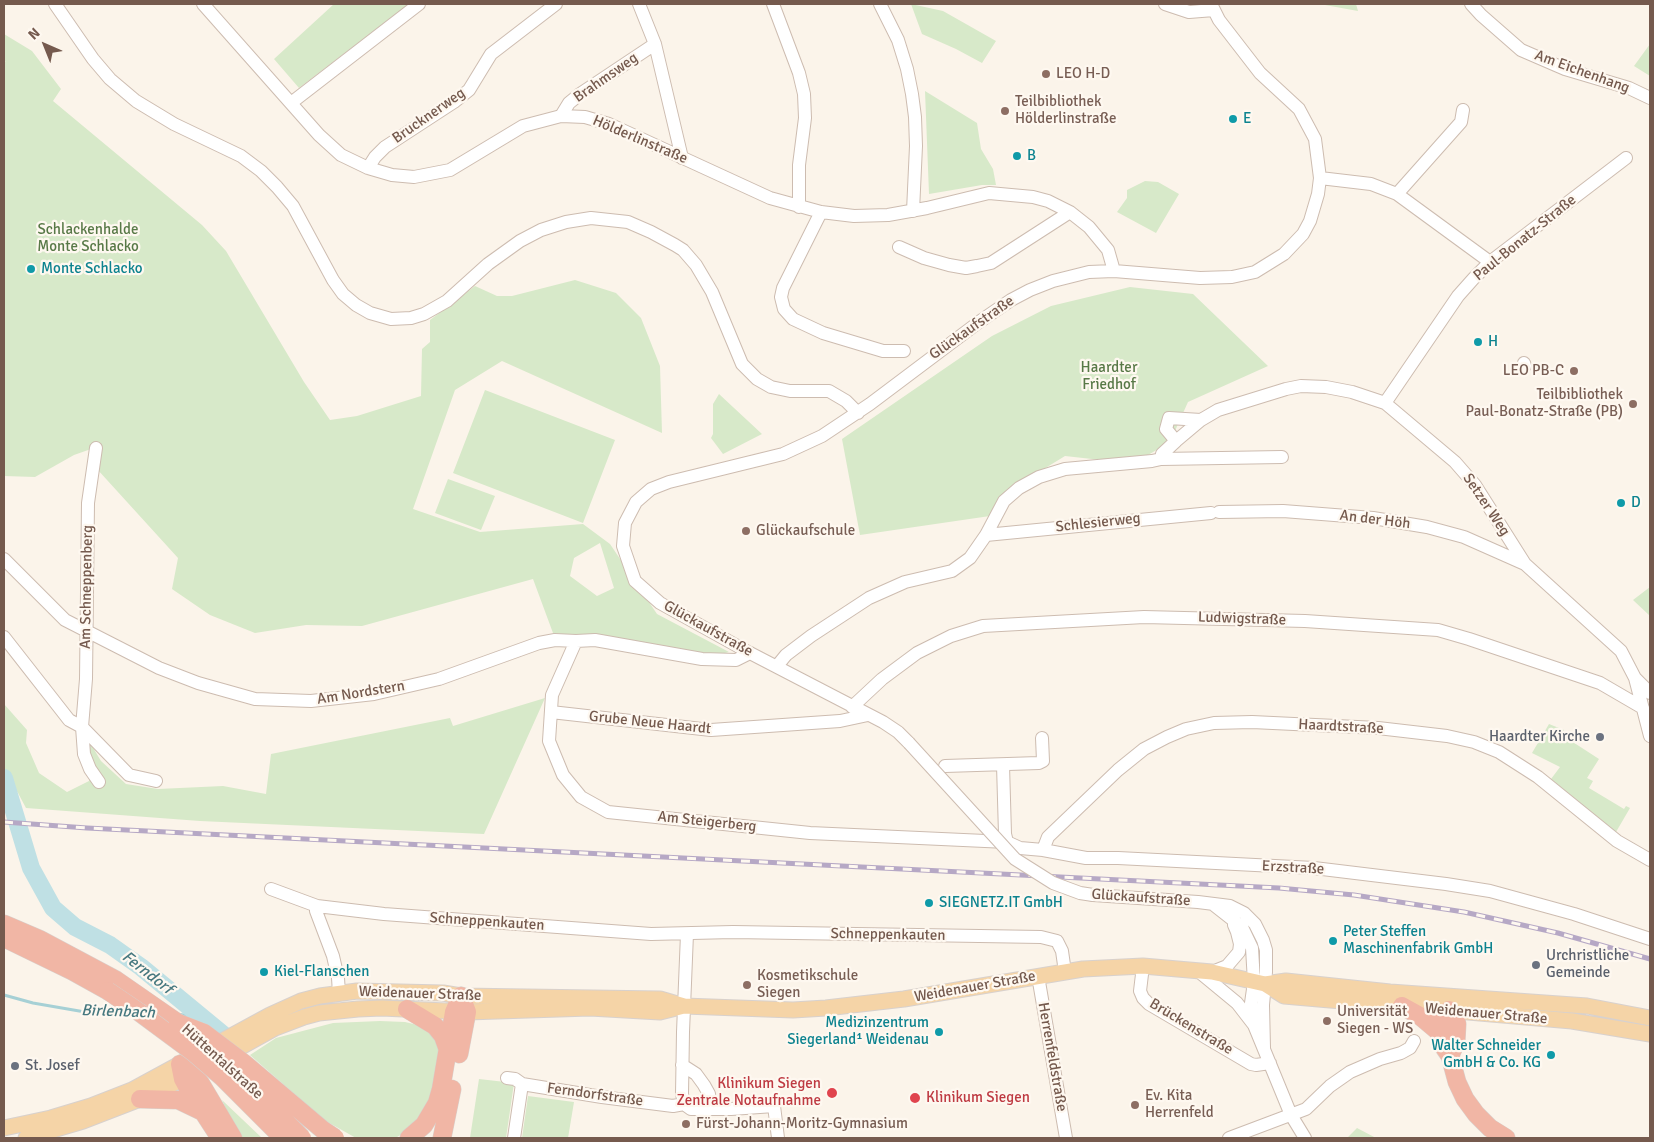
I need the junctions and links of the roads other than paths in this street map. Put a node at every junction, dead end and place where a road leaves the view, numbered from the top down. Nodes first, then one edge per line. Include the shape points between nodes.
1 (55, 4) edge
2 (203, 4) edge
3 (419, 4) edge
4 (556, 4) edge
5 (639, 4) edge
6 (773, 4) edge
7 (880, 4) edge
8 (1165, 4) edge
9 (1470, 4) edge
10 (1212, 6) edge
11 (655, 44) junction
12 (1650, 98) edge
13 (291, 103) junction
14 (1463, 110) dead end
15 (561, 116) junction
16 (682, 158) junction
17 (1626, 158) dead end
18 (368, 168) junction
19 (1320, 178) junction
20 (1397, 194) junction
21 (799, 207) junction
22 (912, 211) junction
23 (821, 212) junction
24 (1070, 212) junction
25 (900, 247) dead end
26 (1490, 262) junction
27 (1114, 271) junction
28 (904, 351) dead end
29 (1385, 403) junction
30 (858, 413) junction
31 (1201, 420) junction
32 (1176, 440) junction
33 (96, 448) dead end
34 (1282, 457) dead end
35 (1161, 459) junction
36 (1214, 512) joint
37 (986, 535) junction
38 (4, 559) edge
39 (1524, 564) junction
40 (86, 631) junction
41 (4, 637) edge
42 (576, 642) junction
43 (750, 653) junction
44 (777, 666) junction
45 (1635, 678) junction
46 (1650, 692) edge
47 (852, 707) junction
48 (1643, 708) junction
49 (551, 712) junction
50 (868, 715) junction
51 (82, 727) junction
52 (1650, 736) edge
53 (1042, 738) dead end
54 (1003, 765) junction
55 (945, 766) dead end
56 (156, 781) dead end
57 (99, 782) dead end
58 (1007, 842) junction
59 (1043, 850) junction
60 (1650, 860) edge
61 (272, 889) dead end
62 (1212, 904) junction
63 (317, 906) junction
64 (1228, 915) junction
65 (4, 924) edge
66 (687, 934) junction
67 (4, 938) edge
68 (1650, 939) edge
69 (1143, 966) junction
70 (1204, 971) junction
71 (1065, 972) junction
72 (1038, 976) junction
73 (1259, 983) junction
74 (339, 993) junction
75 (1450, 1003) junction
76 (684, 1006) junction
77 (1402, 1006) junction
78 (461, 1007) junction
79 (407, 1009) junction
80 (1650, 1018) edge
81 (178, 1023) junction
82 (1254, 1025) junction
83 (1435, 1029) junction
84 (1650, 1034) edge
85 (247, 1035) junction
86 (1414, 1041) dead end
87 (1264, 1048) junction
88 (448, 1050) junction
89 (1450, 1056) junction
90 (1270, 1063) junction
91 (682, 1065) junction
92 (185, 1072) junction
93 (507, 1078) dead end
94 (522, 1084) junction
95 (140, 1099) junction
96 (684, 1104) junction
97 (710, 1109) junction
98 (203, 1112) junction
99 (1291, 1115) junction
100 (4, 1128) edge
101 (26, 1138) edge
102 (220, 1138) edge
103 (233, 1138) edge
104 (283, 1138) edge
105 (302, 1138) edge
106 (335, 1138) edge
107 (409, 1138) edge
108 (442, 1138) edge
109 (514, 1138) edge
110 (778, 1138) edge
111 (1066, 1138) edge
112 (1229, 1138) edge
113 (1305, 1138) edge
114 (1506, 1138) edge

1 - 30 street via 93,59 136,101 174,124 241,156 266,176 293,206 343,294 370,313 391,319 424,314 447,301 488,264 520,241 541,230 591,218 628,222 683,250 696,265 712,292 742,364 757,379 784,390 829,390 846,400
2 - 13 street, Hölderlinstraße
3 - 13 street
4 - 18 street, Brucknerweg via 491,54 469,90 385,147
5 - 11 street
6 - 21 street via 804,94
7 - 22 street via 898,40 912,94 916,146
8 - 10 street via 1189,12
9 - 12 street, Am Eichenhang via 1521,50
10 - 19 street, Glückaufstraße via 1233,40 1260,73 1299,109 1315,139
11 - 15 street, Brahmsweg via 580,94
11 - 16 street
13 - 18 street, Hölderlinstraße via 341,155
14 - 20 street via 1461,122
15 - 16 street, Hölderlinstraße via 585,117 609,124
15 - 18 street, Hölderlinstraße via 523,126 450,170 414,177
16 - 21 street, Hölderlinstraße via 770,198
17 - 26 street, Paul-Bonatz-Straße
19 - 20 street via 1372,184
19 - 27 street, Glückaufstraße via 1315,207 1303,234 1284,254 1255,272 1200,278
20 - 26 street
21 - 23 street, Hölderlinstraße
22 - 23 street, Hölderlinstraße via 854,216
22 - 24 street, Hölderlinstraße via 988,193 1033,197
23 - 28 street via 783,288 784,309 792,319 822,333 883,351
24 - 25 street via 990,263 977,266 949,265
24 - 27 street, Hölderlinstraße via 1102,240
26 - 29 street, Paul-Bonatz-Straße via 1458,296
27 - 30 street, Glückaufstraße via 1089,272 1053,281 1011,300
29 - 31 street, Setzer Weg via 1352,392 1301,386 1218,410
29 - 39 street, Setzer Weg via 1455,462 1475,485
30 - 43 street, Glückaufstraße via 822,436 784,454 669,482 651,490 636,502 625,523 623,546 635,581 660,603
31 - 32 street, Setzer Weg
31 - 32 street via 1169,418 1166,428
32 - 35 street, Setzer Weg
33 - 40 street, Am Schneppenberg via 88,503
34 - 35 street
35 - 37 street via 1065,469 1039,477 1004,501
36 - 37 street, Schlesierweg
36 - 39 street, An der Höh via 1283,511 1373,518 1427,527 1464,537
37 - 44 street via 970,558 952,571 905,582 869,598 811,636
38 - 40 street, Am Nordstern via 65,620
39 - 45 street, Setzer Weg via 1621,651
40 - 42 street, Am Nordstern via 159,668 255,699 311,700 374,694 440,679 539,643 555,640
40 - 51 street, Am Schneppenberg
41 - 51 street via 69,720
42 - 43 street, Am Nordstern via 595,640 702,659 736,660
42 - 49 street, Am Steigerberg via 552,695
43 - 44 street, Glückaufstraße
44 - 47 street, Glückaufstraße
45 - 46 street, Setzer Weg
45 - 48 street, Setzer Weg
47 - 48 street, Ludwigstraße via 917,652 950,636 983,626 1144,617 1304,621 1438,630 1600,683
47 - 50 street, Glückaufstraße
48 - 52 street, Setzer Weg
49 - 50 street, Grube Neue Haardt via 711,730 840,721
49 - 58 street, Am Steigerberg via 549,741 563,775 581,797 608,812 810,833
50 - 62 street, Glückaufstraße, bridge via 893,728 909,743 1015,859 1053,883 1080,893 1101,896
51 - 56 street via 129,774
51 - 57 street, Am Schneppenberg via 84,754
53 - 54 street via 1043,762
54 - 55 street
54 - 58 street
58 - 59 street, Erzstraße via 1020,848
59 - 60 street, Haardtstraße via 1048,837 1144,749 1186,729 1214,723 1252,722 1378,728 1474,742 1499,752 1538,778 1617,841
59 - 68 street, Erzstraße via 1086,858 1314,868 1446,884 1490,891
61 - 63 street, Schneppenkauten
62 - 64 street, Glückaufstraße
62 - 73 street, Glückaufstraße via 1230,906 1255,924 1263,940 1267,960
63 - 66 street, Schneppenkauten via 582,929
63 - 74 street via 333,956
64 - 70 street via 1237,932 1240,952 1227,966
64 - 73 street, Glückaufstraße via 1242,927 1252,948
65 - 81 highway, Hüttentalstraße via 116,980
66 - 71 street, Schneppenkauten via 1041,937 1057,941
66 - 76 street
67 - 104 highway, Hüttentalstraße, bridge via 72,971 147,1017 222,1077
69 - 70 main road, Weidenauer Straße
69 - 71 main road, Weidenauer Straße
69 - 90 street, Brückenstraße via 1140,991 1150,1004 1251,1064
70 - 73 main road, Weidenauer Straße
70 - 82 street
71 - 72 main road, Weidenauer Straße
72 - 76 main road, Weidenauer Straße via 904,999 826,1008
72 - 111 street, Herrenfeldstraße
73 - 75 main road, Weidenauer Straße via 1286,981
73 - 77 main road, Weidenauer Straße via 1284,996
73 - 82 street via 1251,1003
73 - 87 street
74 - 78 main road, Weidenauer Straße via 443,993
74 - 85 main road, Weidenauer Straße via 301,1001 270,1015
75 - 77 main road, Weidenauer Straße
75 - 80 main road, Weidenauer Straße via 1587,1006
75 - 83 highway
75 - 84 main road, Weidenauer Straße
75 - 89 highway via 1456,1029 1456,1042
76 - 78 main road, Weidenauer Straße via 660,1012
76 - 91 street
77 - 83 highway
78 - 79 main road, Weidenauer Straße
78 - 88 highway
78 - 108 highway
79 - 85 main road, Weidenauer Straße via 319,1013
79 - 88 highway via 435,1026
81 - 105 highway, Hüttentalstraße, bridge via 231,1066
81 - 106 highway, bridge via 204,1033
82 - 87 street
83 - 89 highway
85 - 92 main road, Weidenauer Straße
86 - 99 street via 1401,1053 1350,1072 1306,1109
87 - 90 street
88 - 107 highway via 437,1103 424,1125
89 - 114 highway via 1457,1082 1471,1107 1490,1128
90 - 99 street
91 - 96 street
91 - 97 street via 696,1074 704,1085 709,1094
92 - 95 main road, Weidenauer Straße
92 - 98 highway
92 - 100 main road, Weidenauer Straße via 91,1106
92 - 103 highway via 220,1114
93 - 94 street, Ferndorfstraße
94 - 96 street, Ferndorfstraße via 673,1106
94 - 109 street
95 - 98 highway via 178,1100
95 - 101 main road, Weidenauer Straße
96 - 97 street, Ferndorfstraße via 691,1108
97 - 110 street, Ferndorfstraße via 774,1106
98 - 102 highway
99 - 112 street
99 - 113 street

